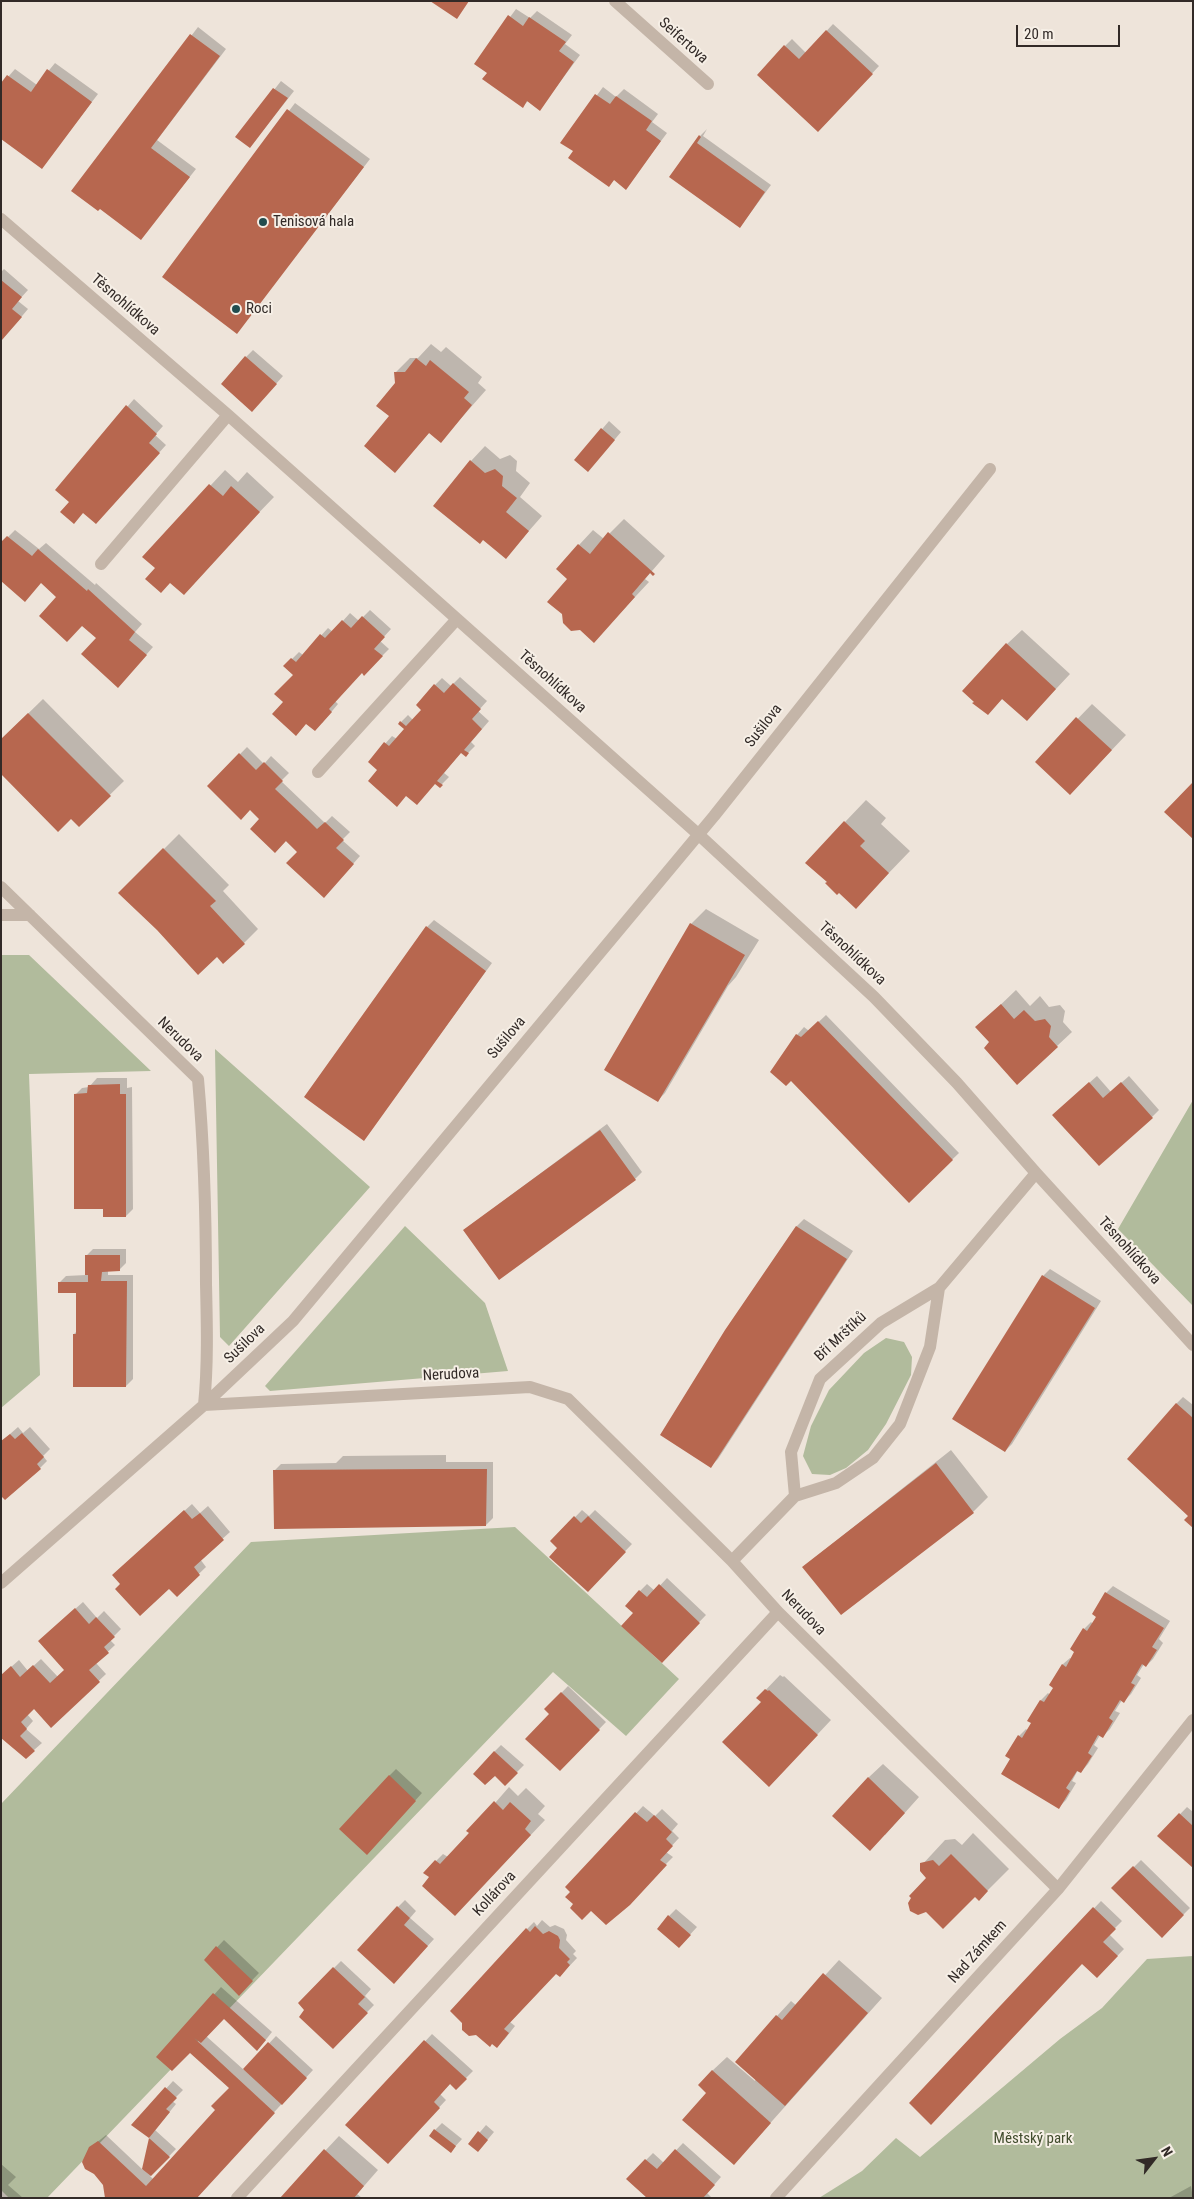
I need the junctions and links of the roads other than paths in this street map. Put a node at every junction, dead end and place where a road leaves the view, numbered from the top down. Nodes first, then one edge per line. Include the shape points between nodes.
1 (615, 1) edge
2 (708, 84) dead end
3 (1, 219) edge
4 (228, 415) junction
5 (990, 469) dead end
6 (101, 564) dead end
7 (458, 619) junction
8 (318, 772) dead end
9 (698, 834) junction
10 (1, 887) edge
11 (1, 915) edge
12 (30, 915) junction
13 (1036, 1174) junction
14 (939, 1288) junction
15 (1193, 1345) edge
16 (204, 1406) junction
17 (795, 1496) junction
18 (732, 1561) junction
19 (1, 1583) edge
20 (778, 1612) junction
21 (1193, 1720) edge
22 (1058, 1889) junction
23 (237, 2198) edge
24 (776, 2198) edge

1 - 2 street, Seifertova
3 - 4 street, Těsnohlídkova
4 - 6 street
4 - 7 street, Těsnohlídkova
5 - 9 street, Sušilova
7 - 8 street
7 - 9 street, Těsnohlídkova
9 - 13 street, Těsnohlídkova via 874,997 957,1083
9 - 16 street, Sušilova via 293,1321
10 - 12 street, Nerudova
11 - 12 street
12 - 16 street, Nerudova via 198,1079 206,1240 207,1380
13 - 14 street, Bří Mrštíků
13 - 15 street, Těsnohlídkova
14 - 17 street via 930,1347 900,1424 873,1458 836,1483
14 - 17 street, Bří Mrštíků via 881,1323 820,1379 790,1452
16 - 18 street, Nerudova via 530,1387 568,1399
16 - 19 street, Sušilova
17 - 18 street
18 - 20 street, Nerudova
20 - 22 street, Nerudova
20 - 23 street, Kollárova
21 - 22 street, Nad Zámkem
22 - 24 street, Nad Zámkem

